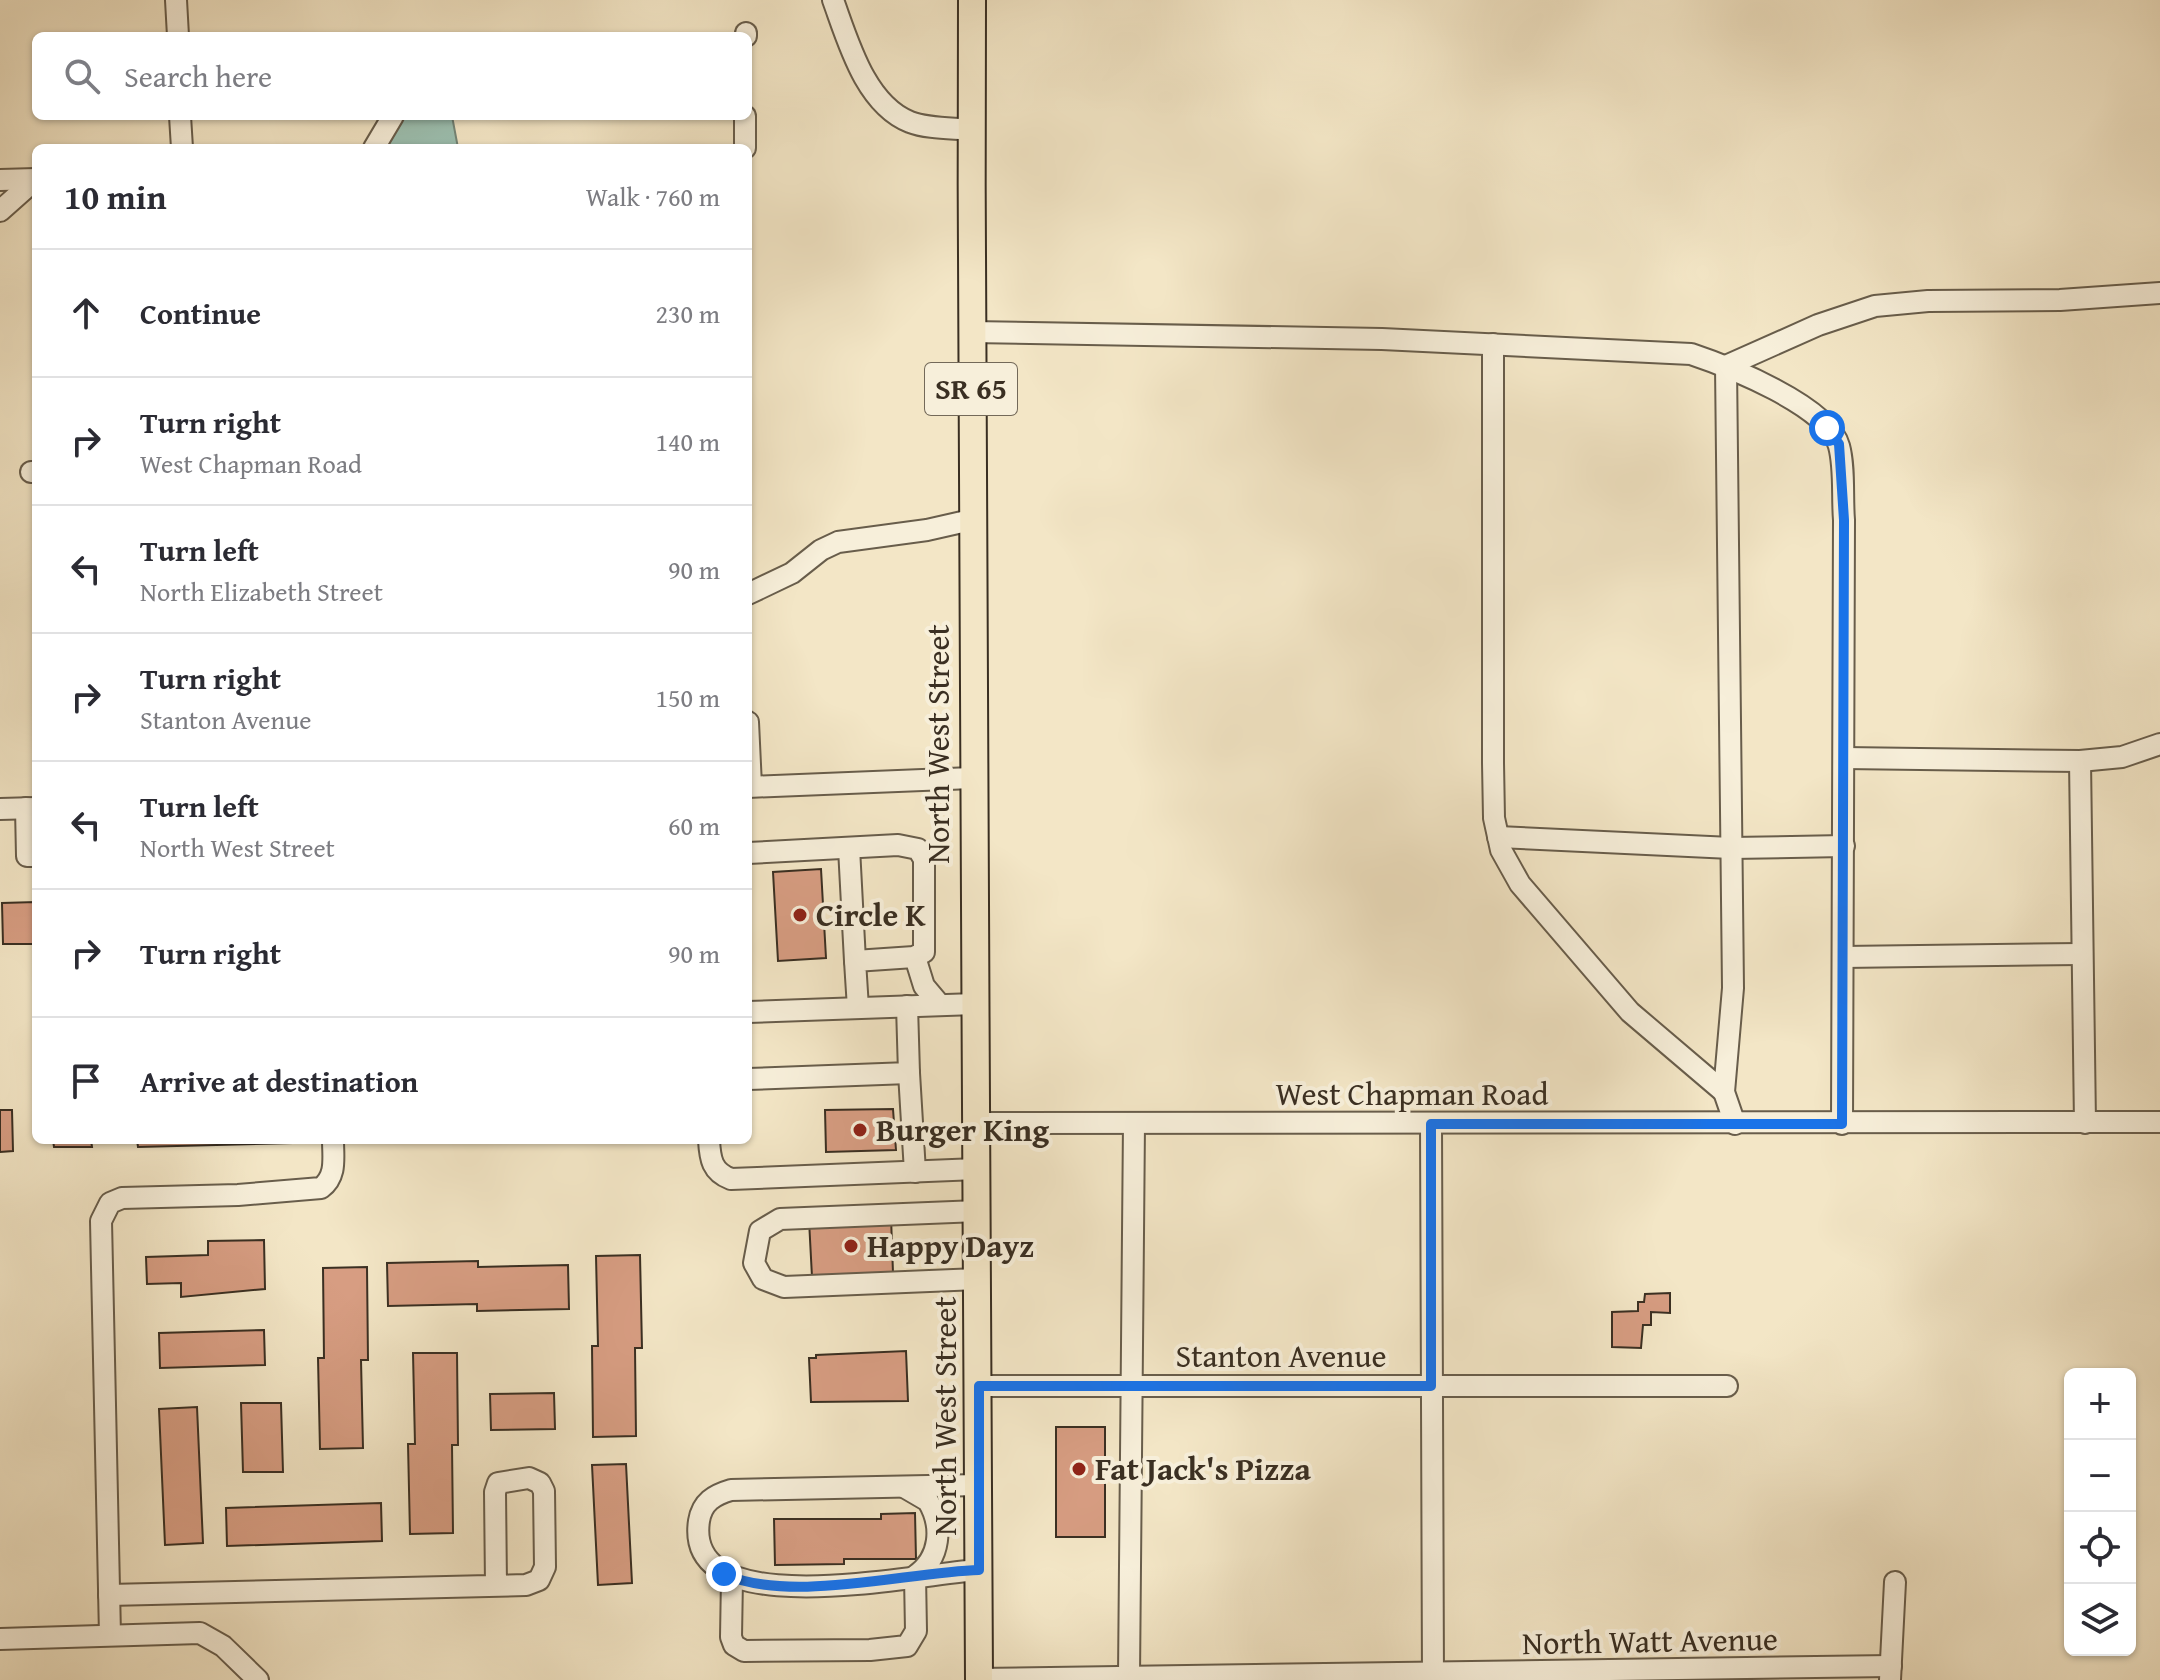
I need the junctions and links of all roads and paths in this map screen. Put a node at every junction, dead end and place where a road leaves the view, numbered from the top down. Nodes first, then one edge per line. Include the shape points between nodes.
1 (176, 0) edge
2 (833, 0) edge
3 (972, 0) edge
4 (178, 32) edge
5 (180, 120) edge
6 (391, 120) edge
7 (745, 120) edge
8 (972, 130) junction
9 (182, 144) edge
10 (376, 144) edge
11 (745, 144) edge
12 (32, 179) edge
13 (0, 180) edge
14 (32, 182) edge
15 (6, 204) edge
16 (2160, 293) edge
17 (971, 332) junction
18 (1493, 344) junction
19 (1726, 366) junction
20 (971, 520) junction
21 (752, 592) edge
22 (2160, 744) edge
23 (1844, 758) junction
24 (2080, 761) junction
25 (972, 778) junction
26 (752, 786) edge
27 (31, 808) edge
28 (0, 809) edge
29 (1498, 837) junction
30 (1844, 846) junction
31 (849, 848) junction
32 (1731, 848) junction
33 (752, 853) edge
34 (32, 856) edge
35 (2080, 954) junction
36 (915, 957) junction
37 (1843, 957) junction
38 (855, 961) junction
39 (975, 1004) junction
40 (940, 1005) junction
41 (907, 1006) junction
42 (858, 1008) junction
43 (752, 1012) edge
44 (909, 1073) junction
45 (752, 1079) edge
46 (1724, 1092) junction
47 (2160, 1122) edge
48 (977, 1123) junction
49 (1134, 1123) junction
50 (2085, 1123) junction
51 (1431, 1124) junction
52 (1735, 1124) junction
53 (1844, 1124) junction
54 (333, 1144) edge
55 (710, 1144) edge
56 (977, 1169) junction
57 (915, 1172) junction
58 (978, 1211) junction
59 (978, 1279) junction
60 (979, 1386) junction
61 (1134, 1386) junction
62 (1431, 1386) junction
63 (1727, 1386) dead end
64 (979, 1485) junction
65 (897, 1486) junction
66 (979, 1570) junction
67 (915, 1576) junction
68 (732, 1578) junction
69 (1895, 1582) dead end
70 (496, 1585) dead end
71 (109, 1595) junction
72 (110, 1635) junction
73 (0, 1639) edge
74 (1891, 1673) edge
75 (1129, 1677) junction
76 (1433, 1678) edge
77 (978, 1679) edge
78 (258, 1680) edge

1 - 4 street
2 - 8 street via 856,63 894,113 912,123
3 - 8 main road, North West Street / SR 65
5 - 9 street
6 - 10 street
7 - 11 street
8 - 17 main road, North West Street / SR 65
12 - 13 street
14 - 15 street
16 - 19 street via 1875,306
17 - 18 street
17 - 20 main road, North West Street / SR 65
18 - 19 street via 1691,354
18 - 29 street via 1491,596
19 - 23 street via 1812,413 1839,444
19 - 32 street
20 - 21 street via 838,542
20 - 25 main road, North West Street / SR 65
22 - 24 street via 2122,757
23 - 24 street
23 - 30 street
24 - 35 street
25 - 26 street
25 - 39 main road, North West Street / SR 65
27 - 28 street
27 - 34 street via 27,856
29 - 32 street
29 - 46 street via 1520,884 1630,1012
30 - 32 street
30 - 37 street
31 - 33 street
31 - 36 street via 909,846 921,853 926,943
31 - 38 street
32 - 46 street via 1733,988
35 - 37 street
35 - 50 street
36 - 38 street
36 - 40 street via 924,986
37 - 53 street
38 - 42 street
39 - 40 street
39 - 48 main road, North West Street / SR 65
40 - 41 street
41 - 42 street
41 - 44 street
42 - 43 street
44 - 45 street
44 - 57 street
46 - 52 street
47 - 50 street, West Chapman Road
48 - 49 street, West Chapman Road
48 - 56 main road, North West Street / SR 65
49 - 51 street, West Chapman Road
49 - 61 street
50 - 53 street, West Chapman Road
51 - 52 street, West Chapman Road
51 - 62 street
52 - 53 street, West Chapman Road
54 - 71 street via 334,1167 321,1188 122,1198 110,1203 101,1221
55 - 57 street via 712,1164 724,1176 746,1180
56 - 57 street
56 - 58 main road, North West Street / SR 65
58 - 59 main road, North West Street / SR 65
58 - 59 street via 780,1219 760,1231 754,1255 763,1279 784,1287
59 - 60 main road, North West Street / SR 65
60 - 61 street, Stanton Avenue
60 - 64 main road, North West Street / SR 65
61 - 62 street, Stanton Avenue
61 - 75 street
62 - 63 street, Stanton Avenue
62 - 76 street
64 - 65 street
64 - 66 main road, North West Street / SR 65
65 - 67 street via 928,1501 937,1524 932,1559
65 - 68 street via 757,1487 709,1499 699,1521 701,1545 715,1568
66 - 67 street
66 - 77 main road, North West Street / SR 65
67 - 68 street via 769,1585
67 - 68 street via 916,1631 907,1646 757,1653 739,1648 731,1637
69 - 74 street
70 - 71 street via 495,1492 498,1483 529,1478 544,1491 545,1567 539,1580 526,1585
71 - 72 street
72 - 73 street
72 - 78 street via 200,1633 223,1646
74 - 76 street, North Watt Avenue
75 - 76 street, North Watt Avenue
75 - 77 street, North Watt Avenue

